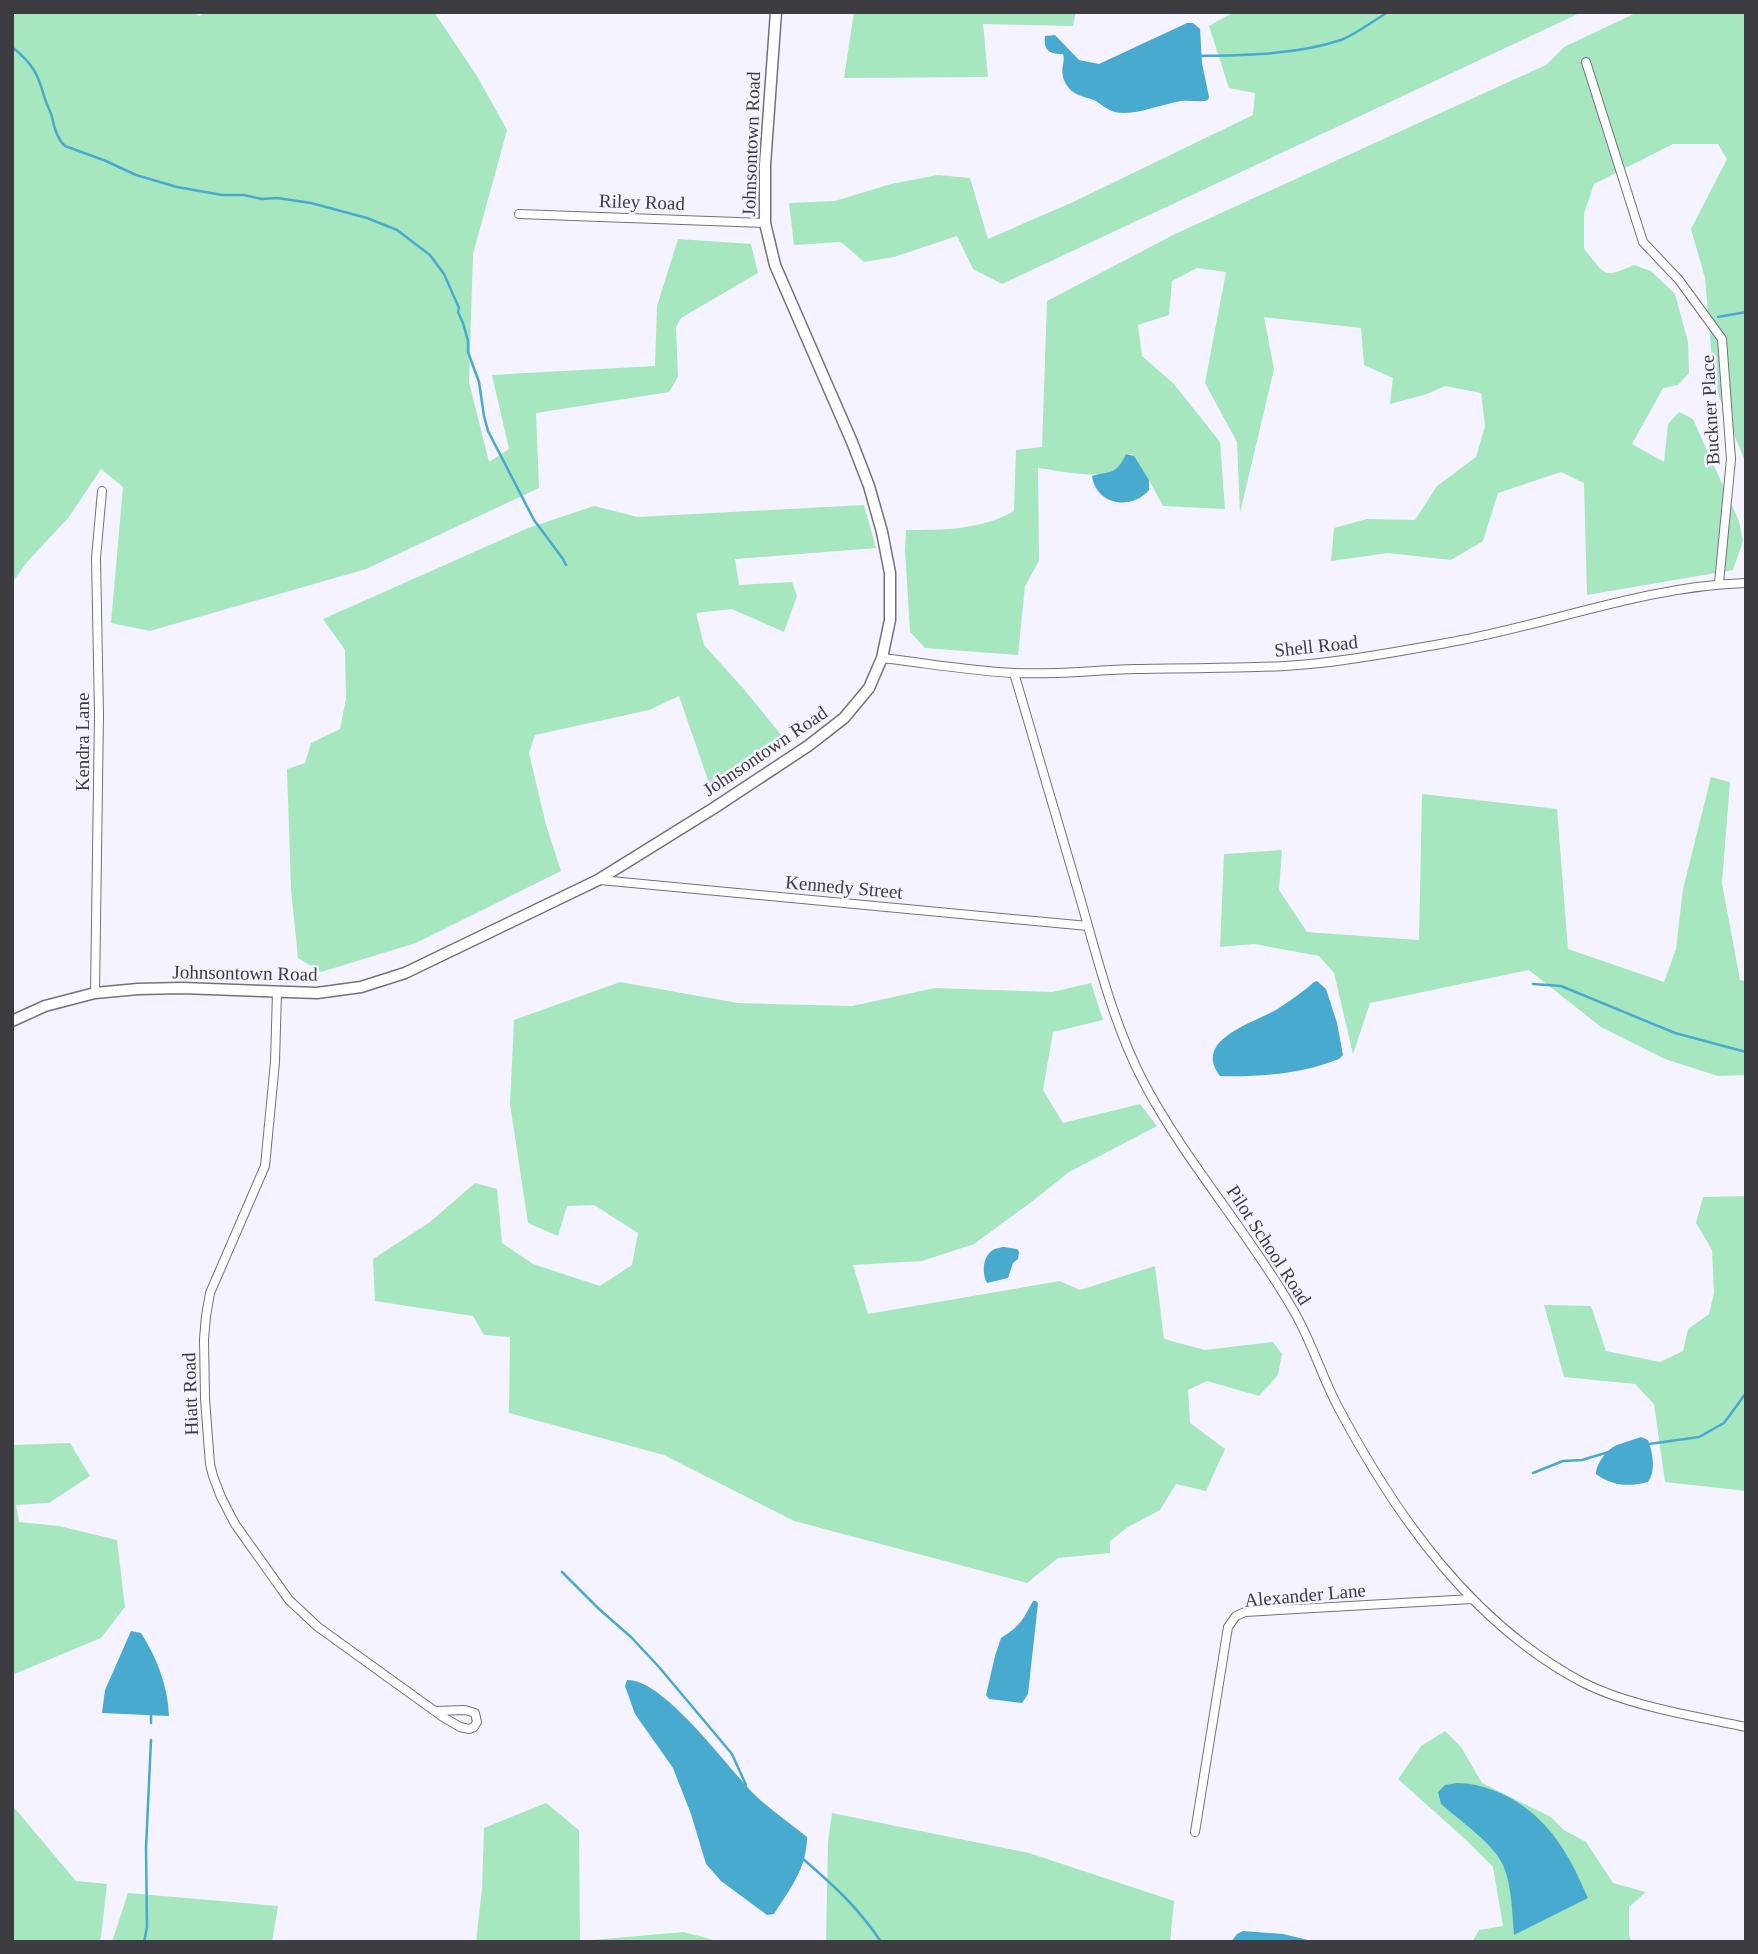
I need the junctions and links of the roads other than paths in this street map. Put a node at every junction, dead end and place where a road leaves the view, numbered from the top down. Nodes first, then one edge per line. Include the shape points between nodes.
1 (776, 12) edge
2 (1586, 62) dead end
3 (519, 214) dead end
4 (765, 223) junction
5 (102, 491) dead end
6 (1719, 583) junction
7 (1746, 583) edge
8 (882, 658) junction
9 (1014, 673) junction
10 (598, 880) junction
11 (1088, 926) junction
12 (277, 992) junction
13 (95, 993) junction
14 (12, 1021) edge
15 (1472, 1599) junction
16 (435, 1712) junction
17 (1746, 1727) edge
18 (1195, 1832) dead end

1 - 4 street, Johnsontown Road
2 - 6 street, Buckner Place via 1643,242 1679,279 1722,339 1731,458
3 - 4 street, Riley Road
4 - 8 street, Johnsontown Road via 775,265 852,442 882,532 890,573 890,620
5 - 13 street, Kendra Lane via 96,558
6 - 7 street, Shell Road
6 - 9 street, Shell Road via 1630,599 1448,643 1310,664
8 - 9 street, Shell Road
8 - 10 street, Johnsontown Road via 869,688 844,718 714,808
9 - 11 street, Pilot School Road
10 - 11 street, Kennedy Street
10 - 12 street, Johnsontown Road via 405,973 340,991
11 - 15 street, Pilot School Road via 1142,1079 1272,1273 1295,1312 1336,1404 1398,1508
12 - 13 street, Johnsontown Road via 183,988
12 - 16 street, Hiatt Road via 265,1166 210,1293 206,1316 210,1464 235,1524 289,1600 318,1627
13 - 14 street, Johnsontown Road via 45,1006
15 - 17 street, Pilot School Road via 1540,1656 1584,1683 1627,1700
15 - 18 street, Alexander Lane via 1236,1616 1228,1627
16 - 16 street, Hiatt Road via 464,1728 477,1722 469,1710

